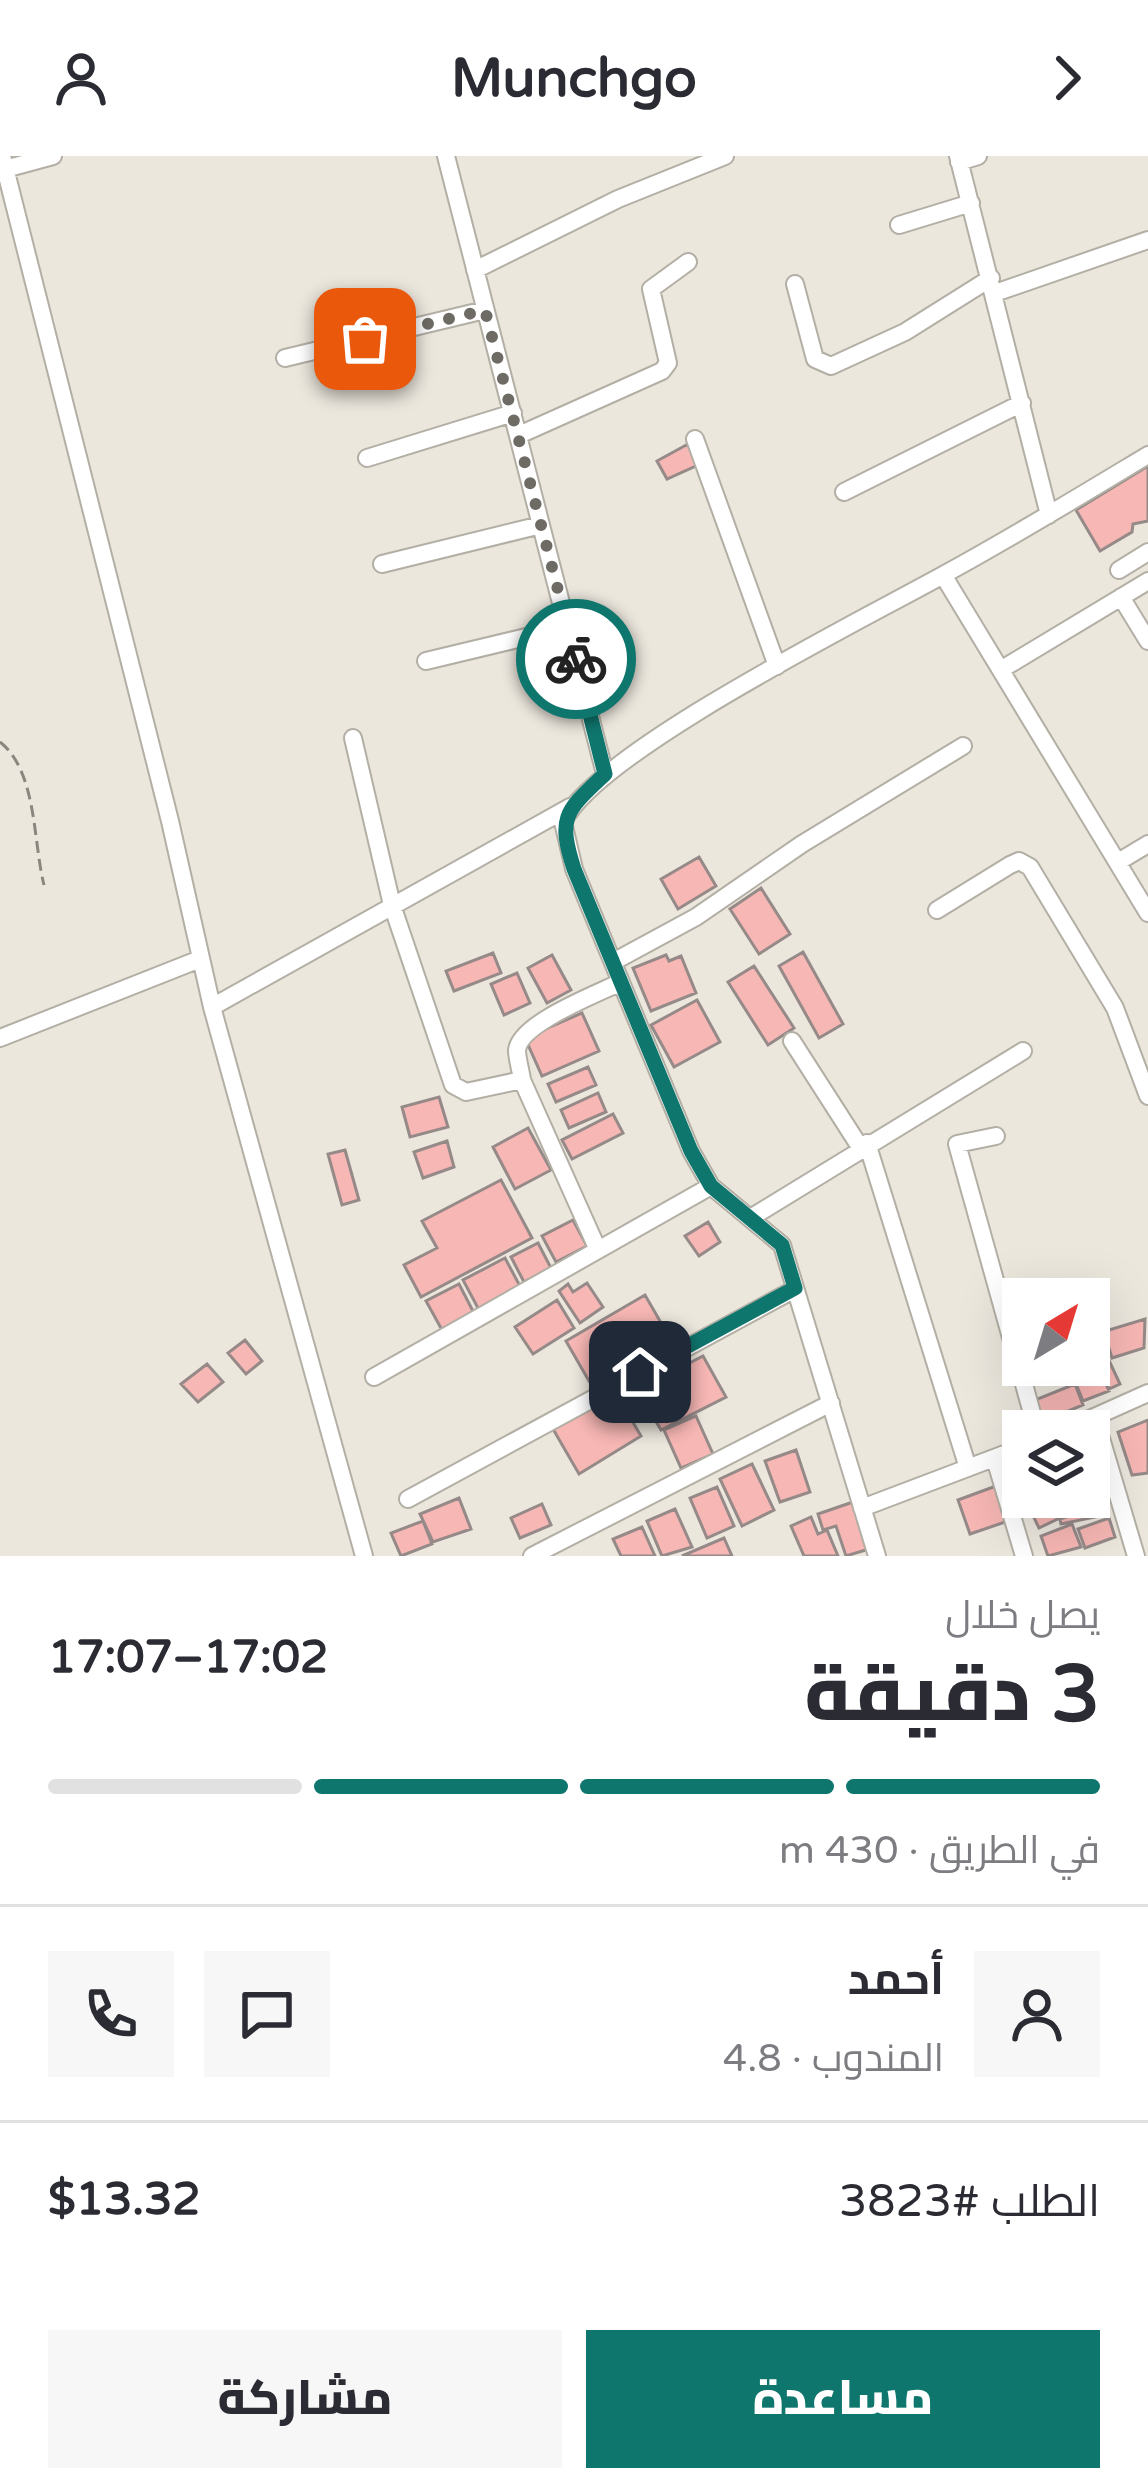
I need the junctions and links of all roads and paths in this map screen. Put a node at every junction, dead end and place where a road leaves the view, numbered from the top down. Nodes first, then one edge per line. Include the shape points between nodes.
1 (52, 156) edge
2 (446, 156) edge
3 (725, 156) edge
4 (965, 158) edge
5 (4, 162) edge
6 (971, 202) junction
7 (899, 225) dead end
8 (1148, 240) edge
9 (688, 262) dead end
10 (475, 270) junction
11 (795, 284) dead end
12 (993, 285) junction
13 (485, 310) junction
14 (285, 358) dead end
15 (1022, 403) junction
16 (513, 413) junction
17 (519, 435) junction
18 (695, 439) dead end
19 (1148, 454) edge
20 (367, 458) dead end
21 (844, 492) dead end
22 (1049, 515) junction
23 (542, 525) junction
24 (1148, 552) edge
25 (382, 564) dead end
26 (1119, 570) dead end
27 (943, 575) junction
28 (1148, 581) edge
29 (1121, 597) junction
30 (568, 627) junction
31 (1148, 640) edge
32 (426, 661) dead end
33 (777, 665) junction
34 (1002, 669) junction
35 (353, 738) dead end
36 (0, 742) edge
37 (963, 746) dead end
38 (605, 774) junction
39 (571, 807) junction
40 (1148, 844) edge
41 (1118, 862) junction
42 (44, 885) dead end
43 (392, 905) junction
44 (937, 910) dead end
45 (1148, 913) edge
46 (200, 959) junction
47 (613, 962) junction
48 (622, 982) junction
49 (212, 1007) junction
50 (0, 1038) edge
51 (791, 1041) dead end
52 (1023, 1051) dead end
53 (522, 1080) junction
54 (1148, 1096) edge
55 (996, 1136) dead end
56 (863, 1145) junction
57 (711, 1186) junction
58 (752, 1217) junction
59 (598, 1250) junction
60 (795, 1288) junction
61 (374, 1377) dead end
62 (1148, 1394) edge
63 (831, 1403) junction
64 (1031, 1410) edge
65 (1110, 1411) edge
66 (1002, 1456) edge
67 (995, 1459) junction
68 (968, 1468) junction
69 (1110, 1468) edge
70 (407, 1498) dead end
71 (862, 1508) junction
72 (364, 1556) edge
73 (532, 1556) edge
74 (877, 1556) edge
75 (1024, 1556) edge
76 (1136, 1556) edge

1 - 5 street
2 - 10 street
3 - 10 street
4 - 6 street
5 - 46 street
6 - 7 street
6 - 12 street
8 - 12 street
9 - 17 street via 650,289 668,363 662,370
10 - 13 street
11 - 12 street via 815,358 831,366
12 - 15 street
13 - 14 street
13 - 16 street
15 - 21 street
15 - 22 street
16 - 17 street
16 - 20 street
17 - 23 street
18 - 33 street
19 - 22 street
22 - 27 street
23 - 25 street
23 - 30 street
24 - 26 street
27 - 33 street
27 - 34 street
28 - 29 street
29 - 31 street
29 - 34 street
30 - 32 street
30 - 38 street
33 - 38 street
34 - 41 street
35 - 43 street
36 - 42 path via 12,752 30,800
37 - 47 street
38 - 39 street
39 - 43 street
39 - 47 street via 563,835
40 - 41 street
41 - 45 street
43 - 49 street
43 - 53 street via 453,1084 466,1092
44 - 54 street via 1010,865 1030,867 1115,1008
46 - 49 street
46 - 50 street
47 - 48 street
48 - 53 street via 522,1036
48 - 57 street
49 - 72 street
51 - 56 street
52 - 56 street
53 - 59 street
55 - 64 street via 957,1144
56 - 58 street
56 - 68 street
57 - 58 street
57 - 59 street
58 - 60 street via 782,1245
59 - 61 street
60 - 63 street
60 - 70 street
62 - 65 street
63 - 71 street
63 - 73 street
66 - 67 street
67 - 68 street
67 - 75 street
68 - 71 street
69 - 76 street
71 - 74 street

